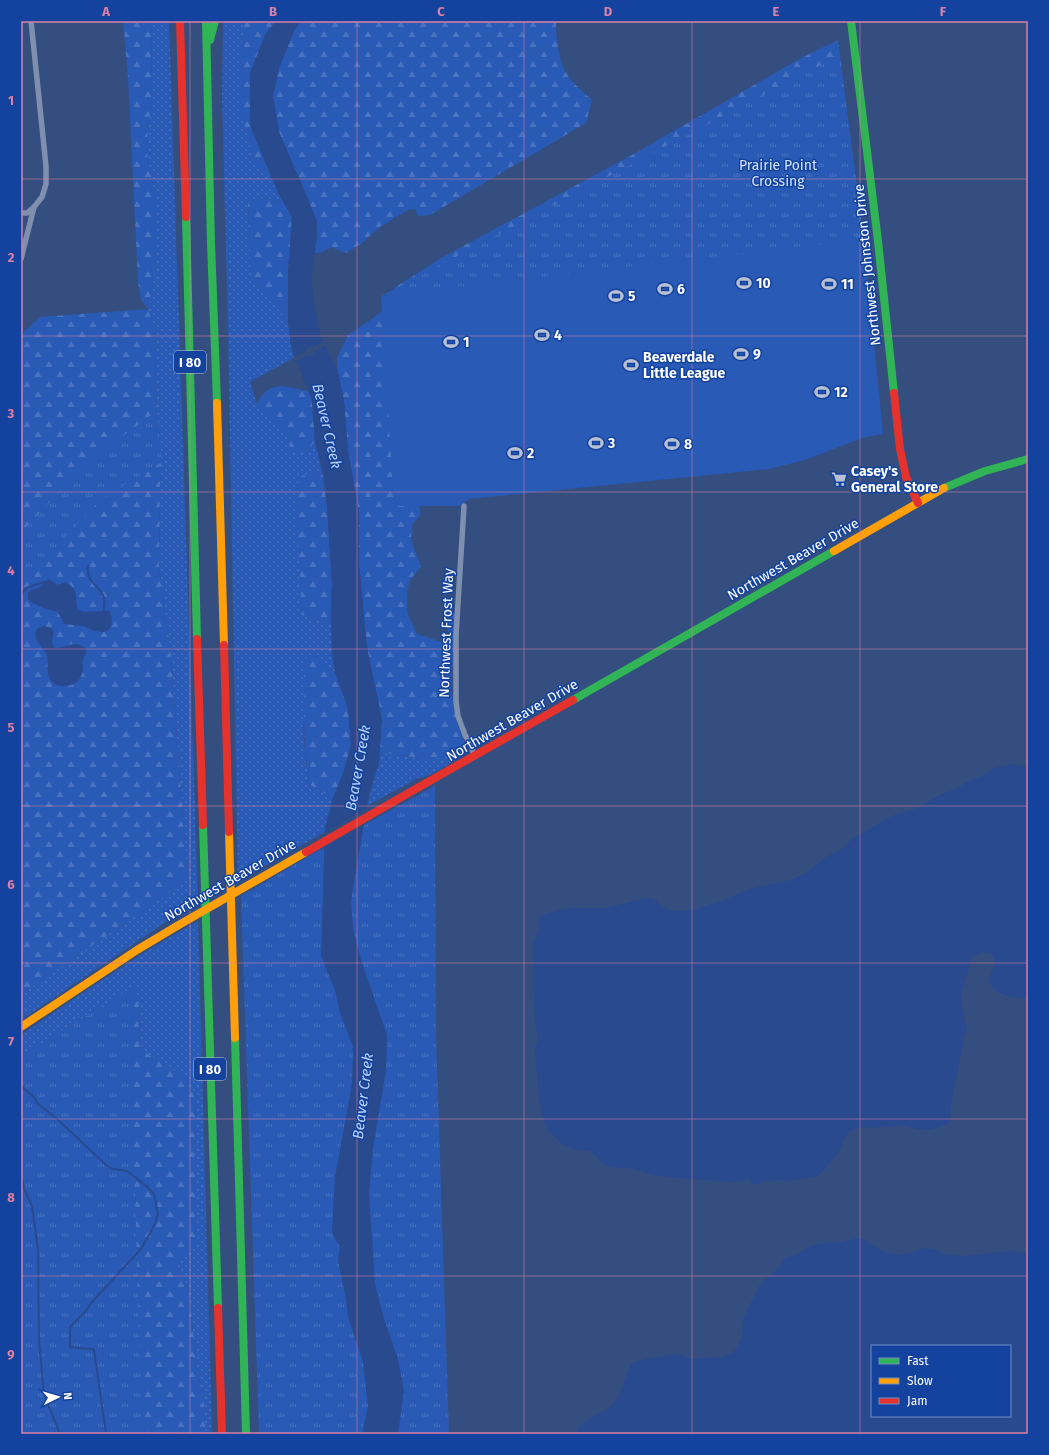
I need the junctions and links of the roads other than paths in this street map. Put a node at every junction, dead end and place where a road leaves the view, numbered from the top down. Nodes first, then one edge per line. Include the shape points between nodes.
1 (31, 21) edge
2 (180, 21) edge
3 (206, 21) edge
4 (215, 21) edge
5 (851, 21) edge
6 (207, 56) junction
7 (34, 207) junction
8 (21, 213) edge
9 (21, 259) edge
10 (1028, 459) edge
11 (918, 503) junction
12 (464, 506) dead end
13 (474, 756) junction
14 (21, 1027) edge
15 (222, 1434) edge
16 (246, 1434) edge

1 - 7 street via 46,166 46,184 42,197
2 - 15 main road, I 80
3 - 6 main road, I 80
4 - 6 main road
5 - 11 main road, Northwest Johnston Drive via 900,449 906,477
6 - 16 main road, I 80
7 - 8 street via 27,213
7 - 9 street
10 - 11 main road, Northwest Beaver Drive via 985,471
11 - 13 main road, Northwest Beaver Drive
12 - 13 street, Northwest Frost Way via 456,636 456,702 458,716
13 - 14 main road, Northwest Beaver Drive, bridge via 177,926

